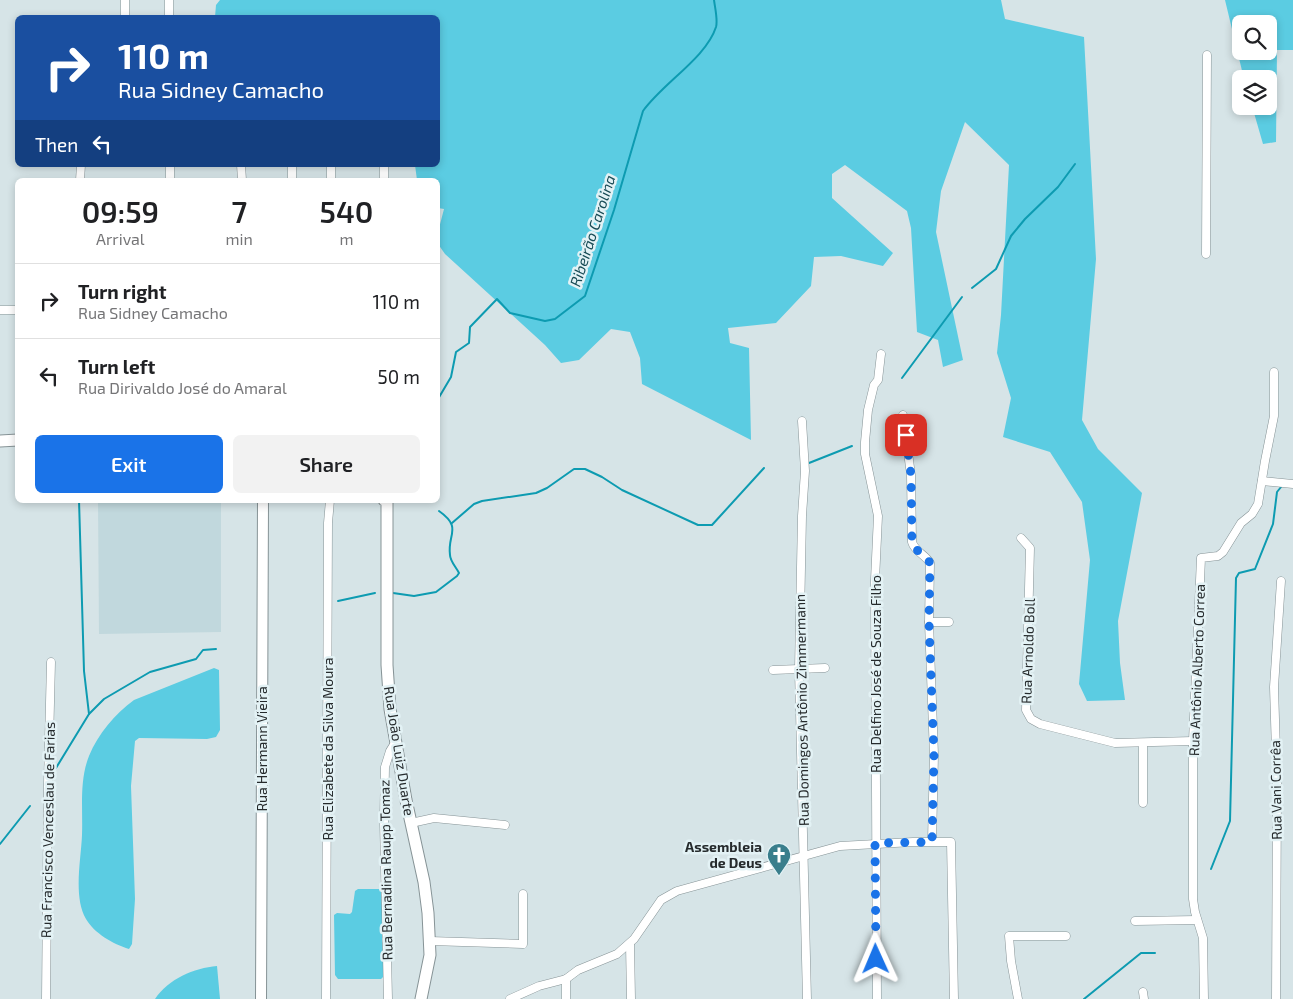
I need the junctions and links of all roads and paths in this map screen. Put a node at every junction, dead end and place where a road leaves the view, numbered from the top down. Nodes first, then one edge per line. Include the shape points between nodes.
1 (124, 0) edge
2 (169, 0) edge
3 (125, 15) edge
4 (169, 15) edge
5 (1207, 55) dead end
6 (1206, 254) dead end
7 (0, 310) edge
8 (15, 310) edge
9 (881, 354) dead end
10 (1274, 372) dead end
11 (903, 415) dead end
12 (802, 422) dead end
13 (15, 440) edge
14 (0, 441) edge
15 (1262, 481) junction
16 (1293, 484) edge
17 (263, 503) edge
18 (330, 503) edge
19 (386, 503) edge
20 (1021, 538) dead end
21 (1281, 581) dead end
22 (929, 622) junction
23 (949, 622) dead end
24 (51, 662) dead end
25 (824, 668) dead end
26 (799, 669) junction
27 (772, 670) dead end
28 (1194, 741) junction
29 (395, 743) junction
30 (1143, 743) junction
31 (1143, 803) dead end
32 (411, 823) junction
33 (505, 825) dead end
34 (932, 842) junction
35 (875, 843) junction
36 (804, 857) junction
37 (523, 894) dead end
38 (1197, 920) junction
39 (1135, 921) dead end
40 (1066, 936) dead end
41 (430, 941) junction
42 (630, 944) junction
43 (566, 979) junction
44 (521, 997) edge
45 (46, 999) edge
46 (261, 999) edge
47 (326, 999) edge
48 (388, 999) edge
49 (421, 999) edge
50 (510, 999) edge
51 (566, 999) edge
52 (631, 999) edge
53 (807, 999) edge
54 (876, 999) edge
55 (954, 999) edge
56 (1018, 999) edge
57 (1204, 999) edge
58 (1276, 999) edge

1 - 3 street
2 - 4 street
5 - 6 street
7 - 8 street
9 - 35 street, Rua Delfino José de Souza Filho via 878,380 868,410 865,442 878,516
10 - 15 street, Rua Antônio Alberto Correa via 1274,416
11 - 22 street via 911,470 912,542 930,563
12 - 26 street, Rua Domingos Antônio Zimmermann via 805,471
13 - 14 main road
15 - 16 street
15 - 28 street, Rua Antônio Alberto Correa via 1256,509 1241,523 1228,546 1218,556 1201,558
17 - 46 street, Rua Hermann Vieira
18 - 47 street, Rua Elizabete da Silva Moura
19 - 29 main road, Rua João Luiz Duarte via 388,678
20 - 30 street, Rua Arnoldo Boll via 1030,548 1028,715 1035,722 1087,737 1115,743
21 - 58 street, Rua Vani Corrêa via 1274,687 1278,784
22 - 23 street
22 - 34 street via 934,755
24 - 45 street, Rua Francisco Venceslau de Farias
25 - 26 street
26 - 27 street
26 - 36 street, Rua Domingos Antônio Zimmermann
28 - 30 street, Rua Arnoldo Boll
28 - 38 street, Rua Antônio Alberto Correa via 1194,899
29 - 32 main road, Rua João Luiz Duarte
29 - 48 street, Rua Bernadina Raupp Tomaz via 385,767
30 - 31 street
32 - 33 street via 434,818
32 - 41 main road, Rua João Luiz Duarte via 425,889
34 - 35 street
34 - 55 street via 951,842
35 - 36 street via 833,848
35 - 54 street, Rua Delfino José de Souza Filho
36 - 42 street via 671,894 656,905
36 - 53 street, Rua Domingos Antônio Zimmermann
37 - 41 street via 523,944
38 - 39 street
38 - 57 street, Rua Antônio Alberto Correa via 1203,938
40 - 56 street via 1009,936
41 - 49 main road, Rua João Luiz Duarte
42 - 43 street via 617,954 578,970
42 - 52 street
43 - 44 street via 539,986
43 - 51 street
44 - 50 street

